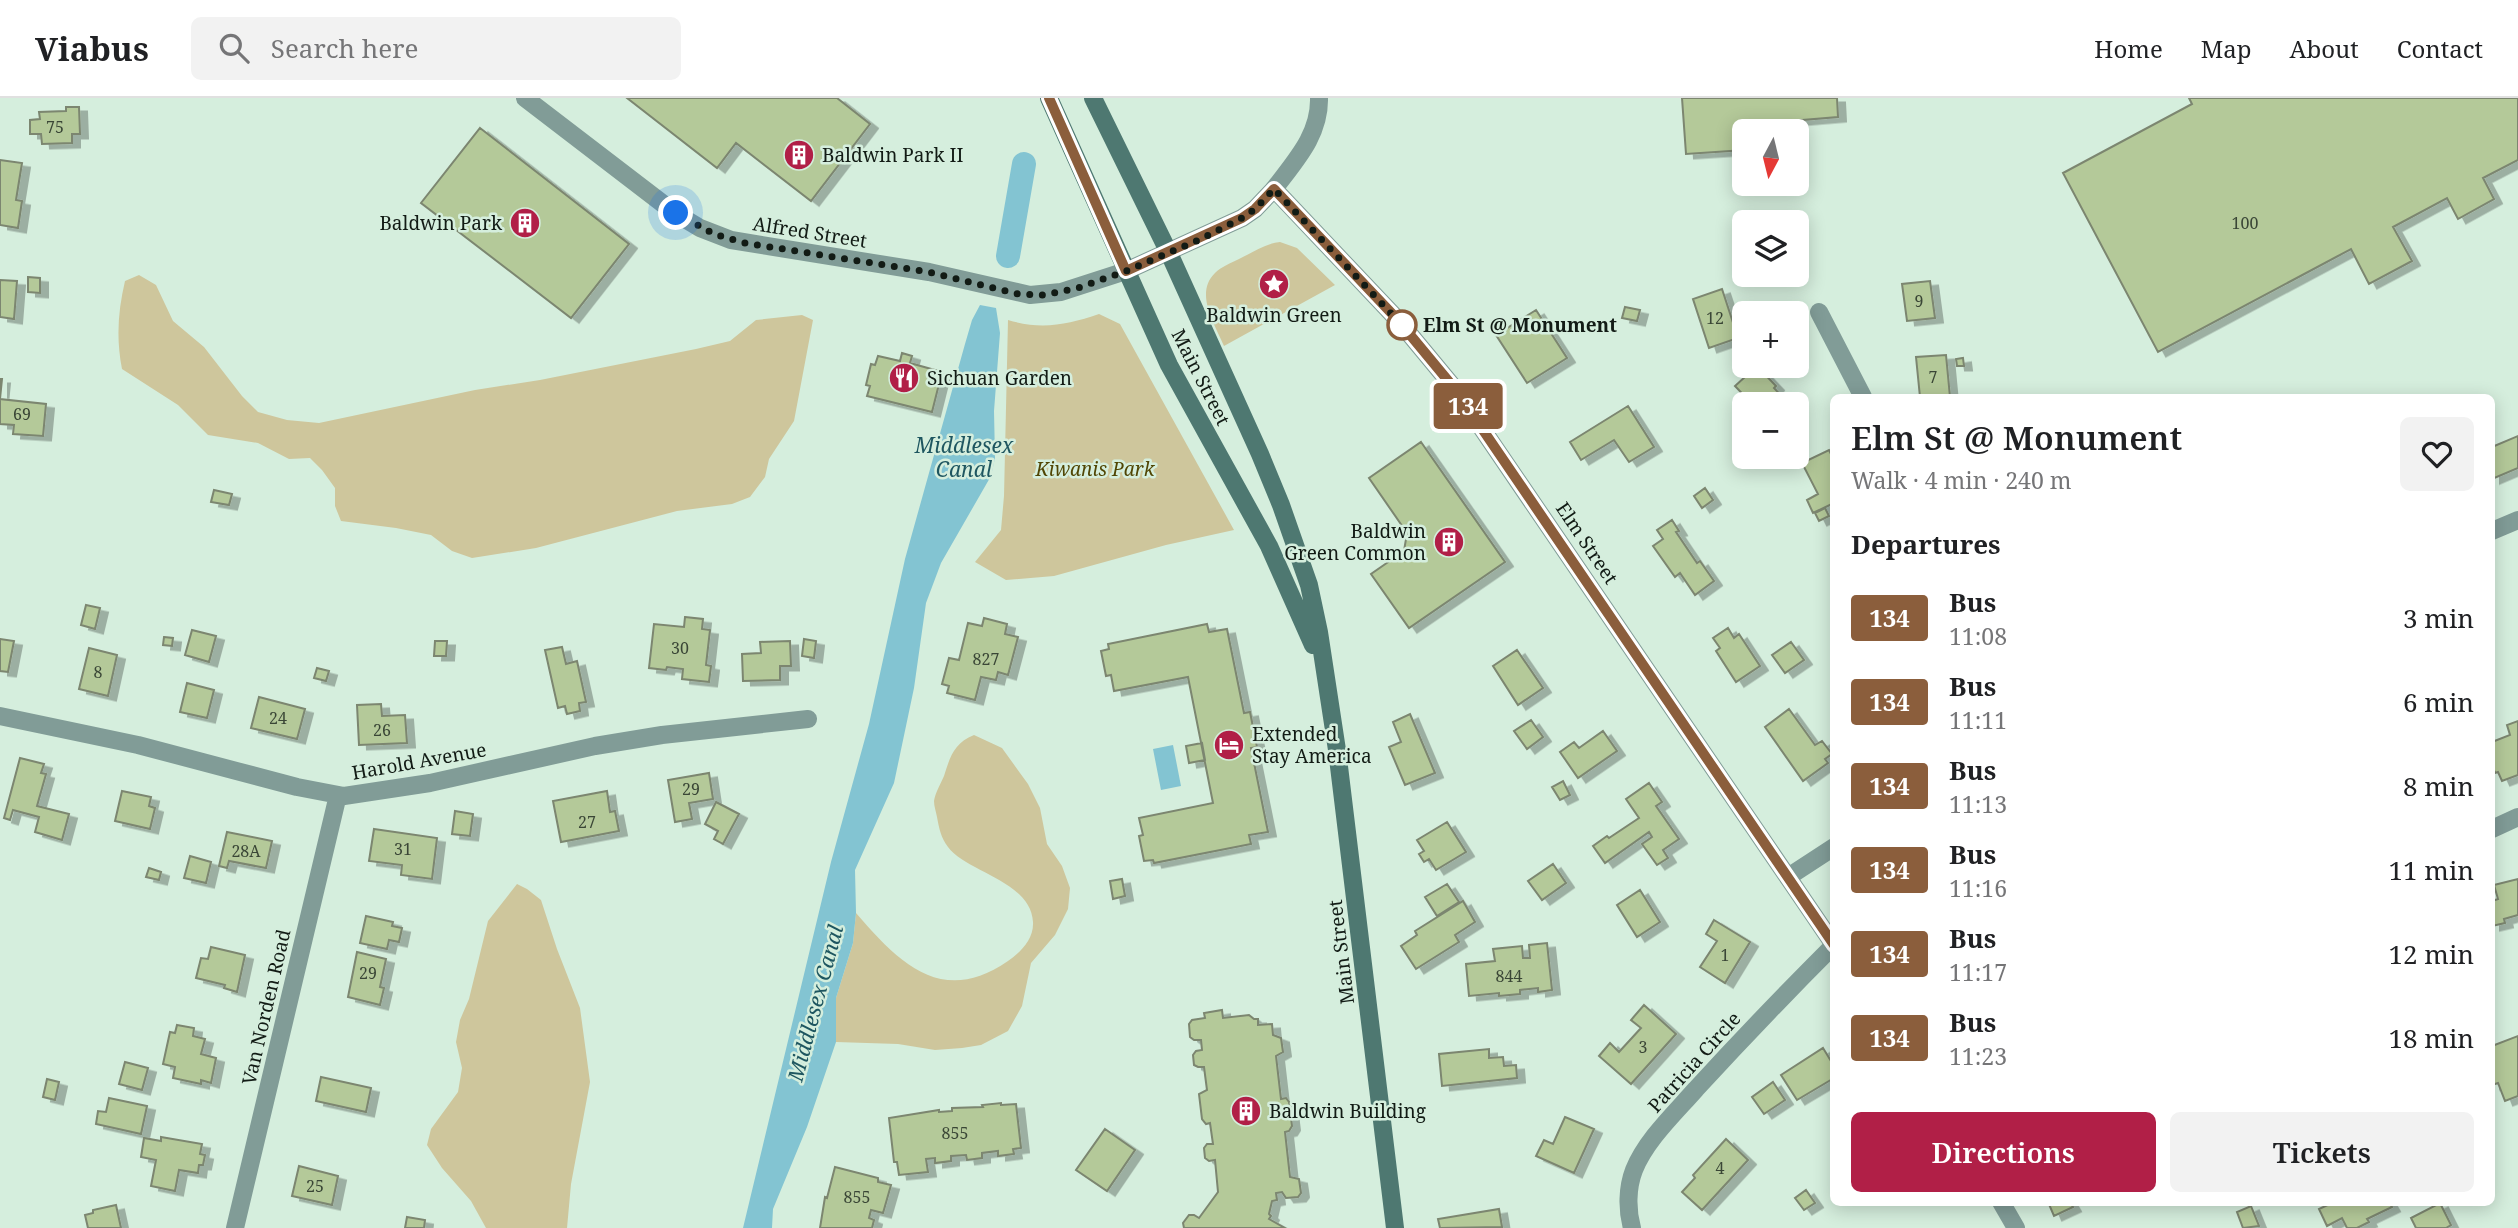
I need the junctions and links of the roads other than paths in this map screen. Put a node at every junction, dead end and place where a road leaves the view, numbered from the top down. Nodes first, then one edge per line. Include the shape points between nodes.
1 (525, 98) edge
2 (1049, 98) edge
3 (1093, 98) edge
4 (1320, 98) edge
5 (1274, 189) junction
6 (1169, 253) junction
7 (1126, 271) junction
8 (1819, 312) dead end
9 (1861, 394) edge
10 (2518, 520) edge
11 (2495, 530) edge
12 (1323, 671) junction
13 (0, 716) edge
14 (808, 719) dead end
15 (338, 795) junction
16 (2518, 817) edge
17 (2495, 828) edge
18 (1830, 850) edge
19 (1788, 877) junction
20 (1830, 939) edge
21 (1830, 949) edge
22 (2003, 1206) edge
23 (235, 1228) edge
24 (1395, 1228) edge
25 (1632, 1228) edge
26 (2016, 1228) edge

1 - 7 street, Alfred Street via 676,213 731,240 929,272 1030,295 1061,292
2 - 7 main road, Main Street
3 - 6 main road, Main Street
4 - 5 street via 1312,135
5 - 6 street via 1242,218
5 - 19 street, Elm Street via 1397,319 1455,389
6 - 7 street
6 - 12 main road, Main Street via 1299,552 1314,608
7 - 12 main road, Main Street via 1169,365 1269,546
8 - 9 street
10 - 11 street
12 - 24 main road, Main Street via 1337,750
13 - 15 street, Harold Avenue
14 - 15 street, Harold Avenue via 662,735 430,783
15 - 23 street, Van Norden Road
16 - 17 street
18 - 19 street
19 - 20 street, Elm Street
21 - 25 street, Patricia Circle via 1728,1054 1646,1149 1630,1184
22 - 26 street

